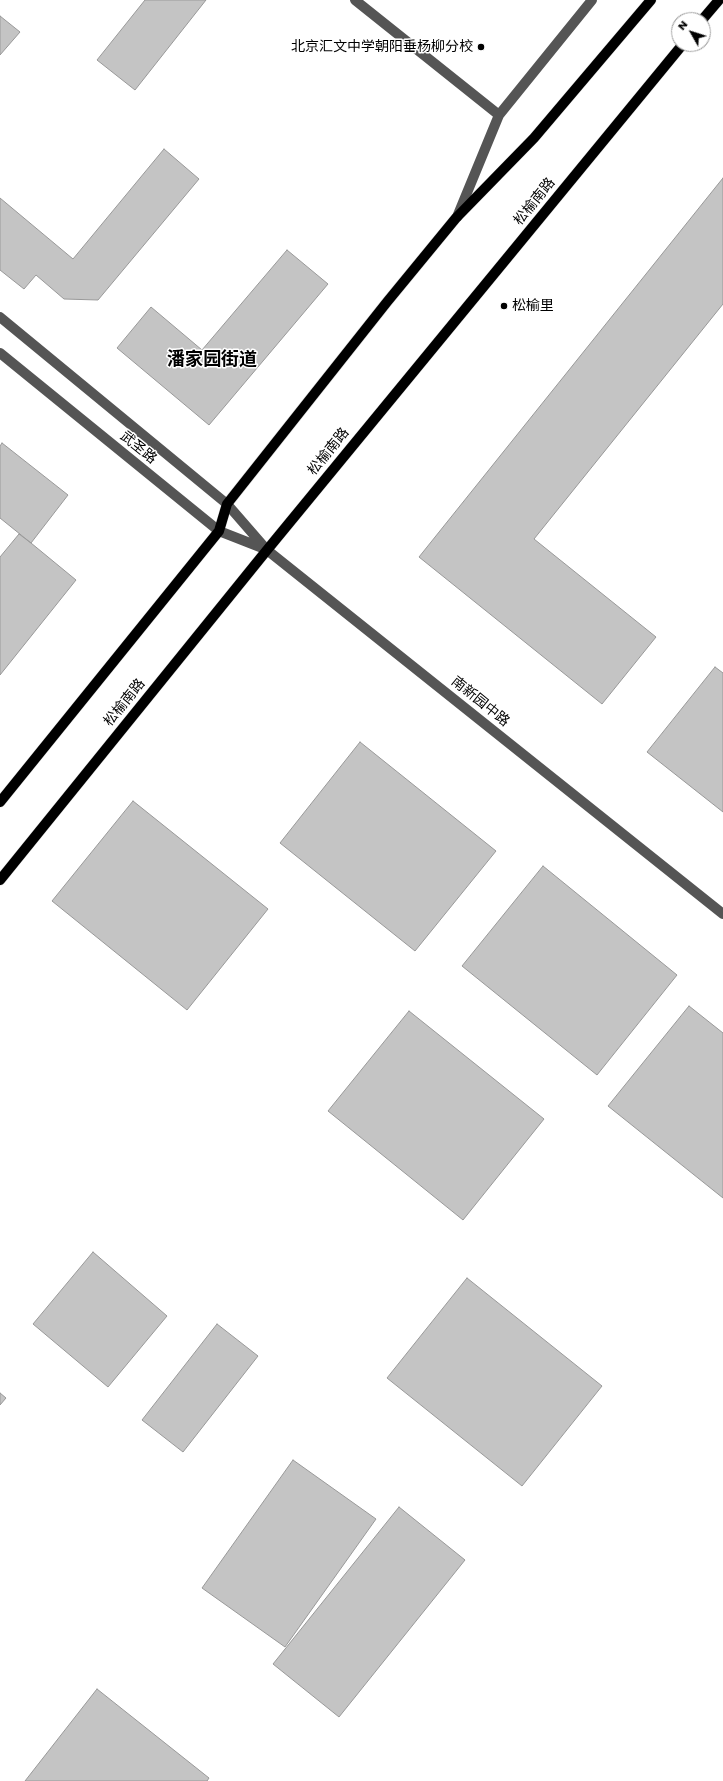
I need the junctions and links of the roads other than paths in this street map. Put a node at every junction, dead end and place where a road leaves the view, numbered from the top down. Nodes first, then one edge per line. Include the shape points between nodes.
1 (355, 0) edge
2 (592, 0) edge
3 (651, 0) edge
4 (719, 0) edge
5 (709, 12) edge
6 (675, 52) edge
7 (499, 115) junction
8 (456, 218) junction
9 (0, 317) edge
10 (0, 353) edge
11 (227, 504) junction
12 (219, 531) junction
13 (267, 550) junction
14 (0, 802) edge
15 (0, 880) edge
16 (723, 914) edge

1 - 7 street
2 - 7 street
3 - 8 main road via 534,138
4 - 5 main road
6 - 13 main road, 松榆南路
7 - 8 street
8 - 11 main road
9 - 11 street, 武圣路
10 - 12 street, 武圣路
11 - 12 main road
11 - 13 street, 南新园中路
12 - 13 street, 武圣路
12 - 14 main road
13 - 15 main road, 松榆南路
13 - 16 street, 南新园中路

